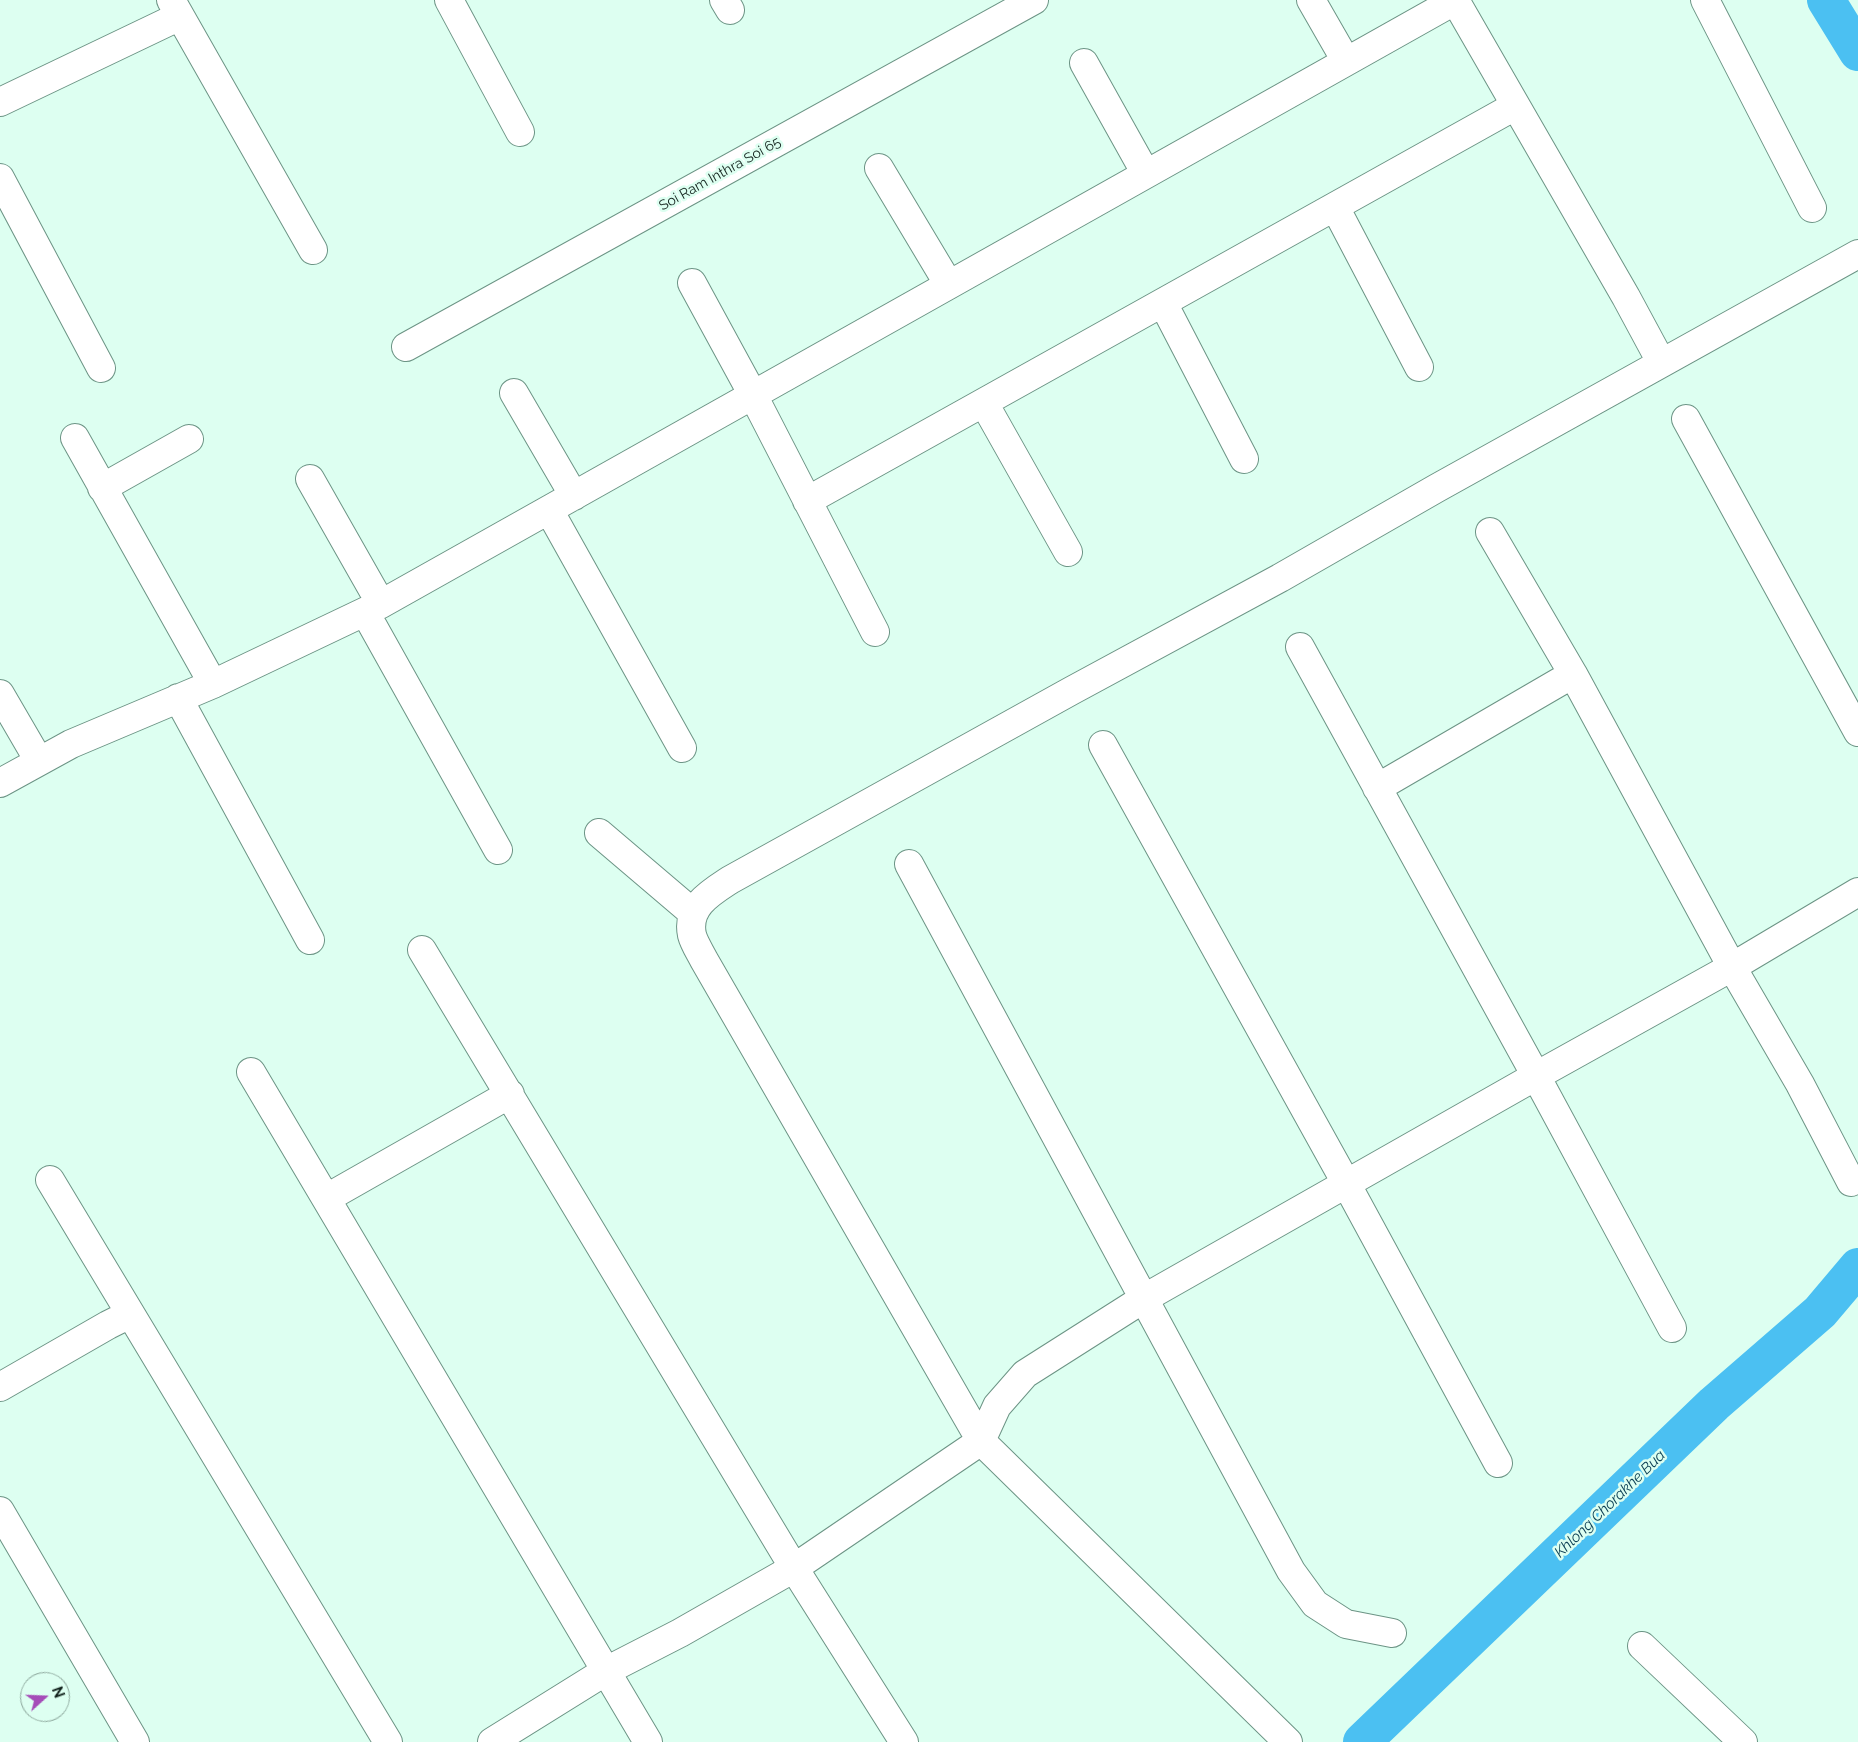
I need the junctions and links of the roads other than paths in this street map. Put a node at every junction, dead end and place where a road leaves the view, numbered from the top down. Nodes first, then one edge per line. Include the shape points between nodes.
1 (450, 0) edge
2 (1034, 0) edge
3 (1311, 0) edge
4 (1456, 0) edge
5 (1705, 0) edge
6 (176, 8) edge
7 (1346, 61) junction
8 (1084, 63) dead end
9 (0, 102) edge
10 (1515, 106) junction
11 (520, 132) dead end
12 (878, 168) dead end
13 (1146, 174) junction
14 (0, 178) edge
15 (1335, 207) junction
16 (1812, 208) dead end
17 (313, 250) dead end
18 (1858, 254) edge
19 (692, 284) dead end
20 (949, 285) junction
21 (1163, 303) junction
22 (406, 347) dead end
23 (1661, 362) junction
24 (1419, 367) dead end
25 (101, 368) dead end
26 (514, 393) dead end
27 (753, 395) junction
28 (984, 403) junction
29 (1686, 419) dead end
30 (75, 438) dead end
31 (189, 439) dead end
32 (1244, 459) dead end
33 (310, 479) dead end
34 (102, 488) junction
35 (574, 496) junction
36 (808, 501) junction
37 (549, 510) junction
38 (1490, 532) dead end
39 (1068, 552) dead end
40 (373, 608) junction
41 (875, 632) dead end
42 (1300, 647) dead end
43 (1573, 674) junction
44 (213, 684) junction
45 (0, 694) edge
46 (178, 698) junction
47 (1858, 732) edge
48 (1102, 745) dead end
49 (682, 748) dead end
50 (39, 762) junction
51 (0, 784) edge
52 (1377, 788) junction
53 (599, 833) dead end
54 (498, 850) dead end
55 (909, 864) dead end
56 (1858, 892) edge
57 (693, 913) junction
58 (310, 940) dead end
59 (422, 950) dead end
60 (1732, 968) junction
61 (251, 1072) dead end
62 (1536, 1076) junction
63 (510, 1094) junction
64 (50, 1180) dead end
65 (1852, 1182) dead end
66 (1346, 1183) junction
67 (327, 1198) junction
68 (1142, 1298) junction
69 (130, 1314) junction
70 (1672, 1328) dead end
71 (0, 1387) edge
72 (981, 1441) junction
73 (1498, 1463) dead end
74 (0, 1511) edge
75 (794, 1568) junction
76 (1392, 1633) dead end
77 (1642, 1646) dead end
78 (606, 1671) junction
79 (134, 1742) edge
80 (388, 1742) edge
81 (492, 1742) edge
82 (648, 1742) edge
83 (904, 1742) edge
84 (1288, 1742) edge
85 (1743, 1742) edge

1 - 11 street
2 - 22 street, Soi Ram Inthra Soi 65
3 - 7 street
4 - 7 street
4 - 10 street
5 - 16 street
6 - 9 street
6 - 17 street
7 - 13 street
8 - 13 street
10 - 15 street
10 - 23 street
12 - 20 street
13 - 20 street
14 - 25 street
15 - 21 street
15 - 24 street
18 - 23 street
19 - 27 street
20 - 27 street
21 - 28 street
21 - 32 street
23 - 57 street via 1280,578 730,880 705,896
26 - 35 street
27 - 35 street
27 - 36 street
28 - 36 street
28 - 39 street
29 - 47 street
30 - 34 street
31 - 34 street
33 - 40 street
34 - 44 street
35 - 37 street
36 - 41 street
37 - 40 street
37 - 49 street
38 - 43 street
40 - 44 street
40 - 54 street
42 - 52 street
43 - 52 street
43 - 60 street
44 - 46 street
45 - 50 street
46 - 50 street via 71,744
46 - 58 street
48 - 66 street
50 - 51 street
52 - 62 street
53 - 57 street
55 - 68 street
56 - 60 street
57 - 72 street via 692,934 704,960
59 - 63 street
60 - 62 street
60 - 65 street via 1800,1084
61 - 67 street
62 - 66 street
62 - 70 street
63 - 67 street
63 - 75 street
64 - 69 street
66 - 68 street
66 - 73 street
67 - 78 street
68 - 72 street via 1026,1374 997,1406
68 - 76 street via 1291,1571 1315,1604 1346,1624
69 - 71 street
69 - 80 street
72 - 75 street
72 - 84 street
74 - 79 street
75 - 78 street
75 - 83 street
77 - 85 street
78 - 81 street
78 - 82 street

